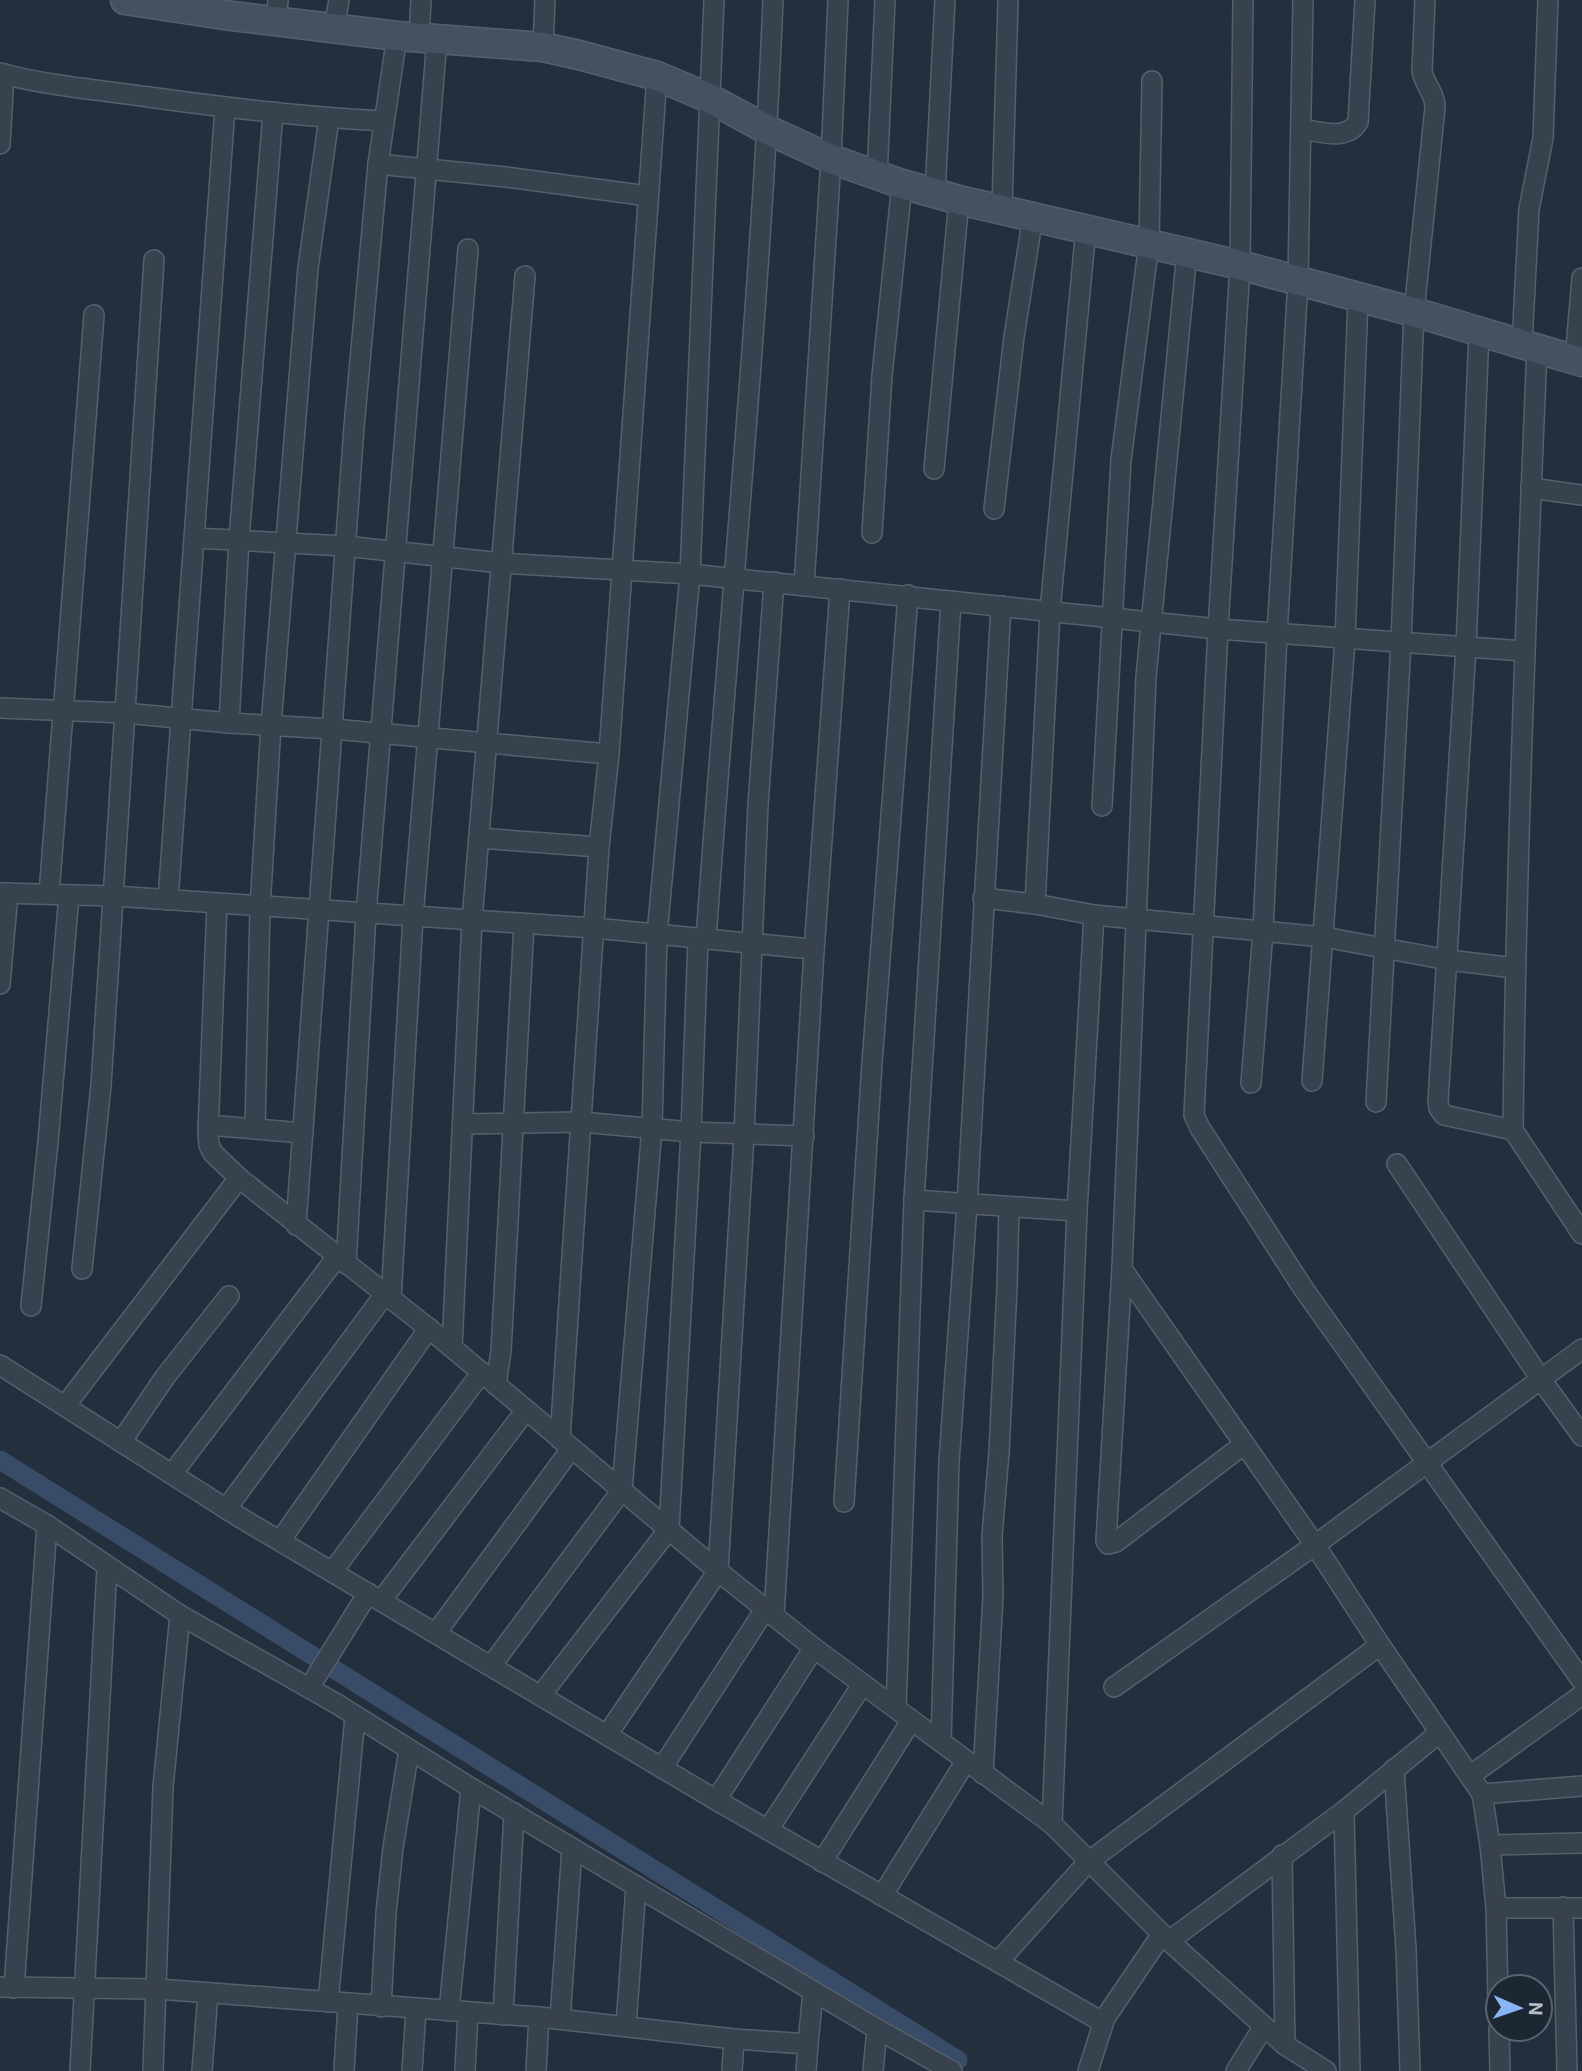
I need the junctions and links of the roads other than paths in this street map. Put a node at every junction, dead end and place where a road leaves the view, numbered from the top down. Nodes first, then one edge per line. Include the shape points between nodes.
1 (125, 0) edge
2 (339, 0) edge
3 (421, 0) edge
4 (545, 0) edge
5 (714, 0) edge
6 (774, 0) edge
7 (838, 0) edge
8 (885, 0) edge
9 (945, 0) edge
10 (1008, 0) edge
11 (1243, 0) edge
12 (1303, 0) edge
13 (1365, 0) edge
14 (1425, 0) edge
15 (1548, 0) edge
16 (225, 7) edge
17 (277, 10) edge
18 (334, 28) junction
19 (418, 37) junction
20 (543, 47) junction
21 (2, 73) edge
22 (657, 76) junction
23 (1152, 81) dead end
24 (709, 98) junction
25 (225, 107) junction
26 (273, 112) junction
27 (329, 118) junction
28 (384, 121) junction
29 (1302, 129) junction
30 (768, 130) junction
31 (0, 144) edge
32 (831, 159) junction
33 (379, 164) junction
34 (426, 168) junction
35 (890, 180) junction
36 (648, 196) junction
37 (947, 196) junction
38 (1002, 209) junction
39 (1033, 216) junction
40 (1086, 228) junction
41 (1149, 243) junction
42 (468, 248) dead end
43 (1187, 252) junction
44 (153, 260) dead end
45 (1240, 265) junction
46 (525, 276) dead end
47 (1582, 278) edge
48 (1298, 281) junction
49 (1358, 299) junction
50 (1415, 312) junction
51 (94, 315) dead end
52 (1479, 332) junction
53 (1530, 346) junction
54 (1578, 361) edge
55 (934, 469) dead end
56 (1531, 488) junction
57 (1582, 495) edge
58 (994, 509) dead end
59 (872, 533) dead end
60 (195, 538) junction
61 (239, 539) junction
62 (287, 542) junction
63 (345, 546) junction
64 (394, 553) junction
65 (442, 558) junction
66 (501, 563) junction
67 (621, 569) junction
68 (690, 575) junction
69 (733, 579) junction
70 (774, 582) junction
71 (804, 586) junction
72 (839, 589) junction
73 (908, 596) junction
74 (951, 601) junction
75 (1001, 606) junction
76 (1050, 611) junction
77 (1111, 619) junction
78 (1150, 621) junction
79 (1218, 629) junction
80 (1277, 634) junction
81 (1345, 640) junction
82 (1401, 642) junction
83 (1466, 647) junction
84 (1524, 651) junction
85 (0, 708) edge
86 (62, 710) junction
87 (125, 713) junction
88 (182, 719) junction
89 (229, 723) junction
90 (271, 725) junction
91 (333, 729) junction
92 (380, 733) junction
93 (426, 736) junction
94 (488, 744) junction
95 (609, 754) junction
96 (1102, 806) dead end
97 (480, 838) junction
98 (598, 847) junction
99 (4, 893) edge
100 (59, 894) junction
101 (114, 896) junction
102 (983, 898) junction
103 (168, 900) junction
104 (216, 904) junction
105 (1035, 904) junction
106 (260, 908) junction
107 (320, 910) junction
108 (366, 914) junction
109 (1094, 915) junction
110 (413, 916) junction
111 (1136, 919) junction
112 (472, 920) junction
113 (524, 924) junction
114 (1204, 925) junction
115 (594, 928) junction
116 (1263, 931) junction
117 (657, 935) junction
118 (1324, 937) junction
119 (702, 939) junction
120 (754, 943) junction
121 (1386, 948) junction
122 (814, 951) junction
123 (1448, 960) junction
124 (1515, 968) junction
125 (0, 984) edge
126 (1312, 1081) dead end
127 (1251, 1083) dead end
128 (1376, 1102) dead end
129 (582, 1122) junction
130 (512, 1123) junction
131 (463, 1124) junction
132 (208, 1125) junction
133 (652, 1127) junction
134 (255, 1129) junction
135 (1513, 1130) junction
136 (691, 1132) junction
137 (303, 1133) junction
138 (744, 1135) junction
139 (804, 1136) junction
140 (1397, 1164) dead end
141 (239, 1178) junction
142 (914, 1200) junction
143 (967, 1205) junction
144 (1009, 1207) junction
145 (1077, 1211) junction
146 (296, 1225) junction
147 (1582, 1234) edge
148 (342, 1260) junction
149 (82, 1269) dead end
150 (1122, 1269) junction
151 (229, 1296) dead end
152 (388, 1296) junction
153 (31, 1306) dead end
154 (429, 1328) junction
155 (452, 1348) junction
156 (1582, 1349) edge
157 (0, 1365) edge
158 (1540, 1378) junction
159 (489, 1379) junction
160 (65, 1406) junction
161 (526, 1410) junction
162 (1582, 1436) edge
163 (121, 1442) junction
164 (566, 1444) junction
165 (1243, 1445) junction
166 (1426, 1462) junction
167 (172, 1474) junction
168 (622, 1490) junction
169 (0, 1497) edge
170 (844, 1502) dead end
171 (226, 1509) junction
172 (47, 1525) junction
173 (669, 1529) junction
174 (280, 1541) junction
175 (1315, 1545) junction
176 (107, 1567) junction
177 (718, 1571) junction
178 (332, 1572) junction
179 (374, 1597) junction
180 (770, 1612) junction
181 (180, 1615) junction
182 (436, 1633) junction
183 (1380, 1646) junction
184 (814, 1647) junction
185 (491, 1666) junction
186 (1582, 1681) edge
187 (862, 1685) junction
188 (1114, 1687) dead end
189 (309, 1688) junction
190 (541, 1695) junction
191 (1582, 1695) edge
192 (903, 1715) junction
193 (355, 1717) junction
194 (1439, 1733) junction
195 (607, 1735) junction
196 (941, 1742) junction
197 (409, 1750) junction
198 (966, 1761) junction
199 (662, 1768) junction
200 (1394, 1769) junction
201 (982, 1774) junction
202 (1471, 1775) junction
203 (1582, 1786) edge
204 (471, 1788) junction
205 (1482, 1794) junction
206 (716, 1800) junction
207 (1344, 1811) junction
208 (514, 1813) junction
209 (1052, 1824) junction
210 (768, 1830) junction
211 (1582, 1843) edge
212 (1490, 1845) junction
213 (572, 1847) junction
214 (1282, 1855) junction
215 (822, 1861) junction
216 (1088, 1862) junction
217 (636, 1886) junction
218 (882, 1896) junction
219 (1496, 1908) junction
220 (1573, 1908) edge
221 (1166, 1937) junction
222 (998, 1962) junction
223 (1497, 1973) edge
224 (7, 1987) edge
225 (86, 1987) junction
226 (157, 1989) junction
227 (813, 1991) junction
228 (208, 1993) junction
229 (328, 2002) junction
230 (348, 2004) junction
231 (382, 2007) junction
232 (416, 2009) junction
233 (459, 2012) junction
234 (503, 2015) junction
235 (539, 2017) junction
236 (1105, 2018) junction
237 (560, 2019) junction
238 (626, 2026) junction
239 (1264, 2026) junction
240 (877, 2029) junction
241 (734, 2039) junction
242 (1499, 2043) edge
243 (808, 2044) junction
244 (1285, 2045) junction
245 (80, 2071) edge
246 (153, 2071) edge
247 (202, 2071) edge
248 (344, 2071) edge
249 (412, 2071) edge
250 (465, 2071) edge
251 (536, 2071) edge
252 (732, 2071) edge
253 (806, 2071) edge
254 (873, 2071) edge
255 (952, 2071) edge
256 (1088, 2071) edge
257 (1236, 2071) edge
258 (1326, 2071) edge
259 (1350, 2071) edge
260 (1410, 2071) edge
261 (1500, 2071) edge
262 (1567, 2071) edge

1 - 16 street
2 - 18 street
3 - 19 street
4 - 20 street
5 - 24 street
6 - 30 street
7 - 32 street
8 - 35 street
9 - 37 street
10 - 38 street
11 - 45 street
12 - 29 street
13 - 29 street via 1358,122 1340,134
14 - 50 street via 1422,71 1435,102
15 - 53 street via 1543,138 1529,209
16 - 17 street
17 - 18 street
18 - 19 street
19 - 20 street
19 - 28 street
19 - 34 street
20 - 22 street
21 - 25 street via 70,87
21 - 31 street
22 - 24 street
22 - 36 street
23 - 41 street
24 - 30 street
24 - 68 street
25 - 26 street
25 - 60 street
26 - 27 street
26 - 61 street
27 - 28 street
27 - 62 street via 308,268
28 - 33 street
29 - 48 street
30 - 32 street
30 - 69 street
32 - 35 street
32 - 71 street
33 - 34 street
33 - 63 street
34 - 36 street
34 - 64 street
35 - 37 street
35 - 59 street
36 - 67 street
37 - 38 street
37 - 55 street
38 - 39 street
39 - 40 street
39 - 58 street
40 - 41 street
40 - 76 street
41 - 43 street
41 - 77 street via 1121,460
42 - 65 street
43 - 45 street
43 - 78 street
44 - 87 street
45 - 48 street
45 - 79 street
46 - 66 street
47 - 54 street
48 - 49 street
48 - 80 street
49 - 50 street
49 - 81 street
50 - 52 street
50 - 82 street
51 - 86 street
52 - 53 street
52 - 83 street
53 - 54 street
53 - 56 street
56 - 57 street
56 - 84 street
60 - 61 street
60 - 88 street
61 - 62 street
61 - 89 street
62 - 63 street
62 - 90 street
63 - 64 street
63 - 91 street
64 - 65 street
64 - 92 street
65 - 66 street
65 - 93 street
66 - 67 street
66 - 94 street
67 - 68 street
67 - 95 street
68 - 69 street
68 - 117 street
69 - 70 street
69 - 119 street
70 - 71 street
70 - 120 street via 758,805
71 - 72 street
72 - 73 street
72 - 122 street
73 - 74 street
73 - 170 street
74 - 75 street
74 - 142 street
75 - 76 street
75 - 102 street
76 - 77 street
76 - 105 street
77 - 78 street
77 - 96 street
78 - 79 street
78 - 111 street
79 - 80 street
79 - 114 street
80 - 81 street
80 - 116 street
81 - 82 street
81 - 118 street
82 - 83 street
82 - 121 street
83 - 84 street
83 - 123 street
84 - 124 street
85 - 86 street
86 - 87 street
86 - 100 street
87 - 88 street
87 - 101 street
88 - 89 street
88 - 103 street
89 - 90 street
90 - 91 street
90 - 106 street
91 - 92 street
91 - 107 street
92 - 93 street
92 - 108 street
93 - 94 street
93 - 110 street
94 - 95 street
94 - 97 street
95 - 98 street
97 - 98 street
97 - 112 street
98 - 115 street
99 - 100 street
99 - 125 street
100 - 101 street
100 - 153 street via 48,1142
101 - 103 street
101 - 149 street
102 - 105 street
102 - 143 street
103 - 104 street
104 - 106 street
104 - 132 street
105 - 109 street
106 - 107 street
106 - 134 street
107 - 108 street
107 - 137 street
108 - 110 street
108 - 148 street
109 - 111 street
109 - 145 street
110 - 112 street
110 - 152 street
111 - 114 street
111 - 150 street
112 - 113 street
112 - 131 street
113 - 115 street
113 - 130 street
114 - 116 street
114 - 166 street via 1194,1115 1303,1288
115 - 117 street
115 - 129 street
116 - 118 street
116 - 127 street
117 - 119 street
117 - 133 street
118 - 121 street
118 - 126 street
119 - 120 street
119 - 136 street
120 - 122 street
120 - 138 street
121 - 123 street
121 - 128 street
122 - 139 street
123 - 124 street
123 - 135 street via 1439,1108 1444,1115
124 - 135 street
129 - 130 street
129 - 133 street
129 - 164 street
130 - 131 street
130 - 159 street via 501,1352
131 - 155 street
132 - 134 street
132 - 141 street via 213,1153
133 - 136 street
133 - 168 street
134 - 137 street
135 - 147 street
136 - 138 street
136 - 173 street
137 - 146 street
138 - 139 street
138 - 177 street
139 - 180 street
140 - 158 street
141 - 146 street
141 - 160 street
142 - 143 street
142 - 192 street
143 - 144 street
143 - 196 street via 949,1462
144 - 145 street
144 - 201 street
145 - 209 street
146 - 148 street
148 - 152 street
148 - 167 street
150 - 165 street
150 - 165 street via 1108,1544
151 - 163 street
152 - 154 street
152 - 171 street
154 - 155 street
154 - 174 street
155 - 159 street
156 - 158 street
157 - 160 street
158 - 162 street
158 - 166 street
159 - 161 street
159 - 178 street
160 - 163 street
161 - 164 street
161 - 179 street
163 - 167 street
164 - 168 street
164 - 182 street
165 - 175 street
166 - 175 street
166 - 186 street
167 - 171 street
168 - 173 street
168 - 185 street
169 - 172 street
171 - 174 street
172 - 176 street
172 - 224 street
173 - 177 street
173 - 190 street
174 - 178 street
175 - 183 street
175 - 188 street
176 - 181 street
176 - 225 street
177 - 180 street
177 - 195 street
178 - 179 street
179 - 182 street
179 - 189 street via 355,1614
180 - 184 street
180 - 199 street
181 - 189 street
181 - 226 street via 163,1787
182 - 185 street
183 - 194 street
183 - 216 street
184 - 187 street
184 - 206 street
185 - 190 street
187 - 192 street
187 - 210 street
189 - 193 street
190 - 195 street
191 - 202 street
192 - 196 street
192 - 215 street
193 - 197 street
193 - 229 street
194 - 200 street
194 - 202 street
195 - 199 street
196 - 198 street
197 - 204 street
197 - 231 street via 392,1861
198 - 201 street
198 - 218 street
199 - 206 street
200 - 207 street
200 - 260 street
201 - 209 street
202 - 205 street
203 - 205 street
204 - 208 street
204 - 233 street
205 - 212 street
206 - 210 street
207 - 214 street
207 - 259 street
208 - 213 street
208 - 234 street
209 - 216 street
210 - 215 street
211 - 212 street
212 - 219 street
213 - 217 street
213 - 237 street
214 - 221 street
214 - 244 street
215 - 218 street
216 - 221 street
216 - 222 street
217 - 227 street
217 - 238 street
218 - 222 street
219 - 220 street
219 - 223 street
220 - 262 street
221 - 236 street
221 - 239 street
222 - 236 street via 1097,2020
224 - 225 street
225 - 226 street
225 - 245 street
226 - 228 street
226 - 246 street
227 - 240 street
227 - 243 street
228 - 229 street
228 - 247 street
229 - 230 street
230 - 231 street
230 - 248 street
231 - 232 street
232 - 233 street
232 - 249 street
233 - 234 street
233 - 250 street
234 - 235 street
235 - 237 street
235 - 251 street
236 - 256 street
237 - 238 street
238 - 241 street
239 - 244 street
239 - 257 street
240 - 254 street
240 - 255 street
241 - 243 street
241 - 252 street
242 - 261 street
243 - 253 street
244 - 258 street

